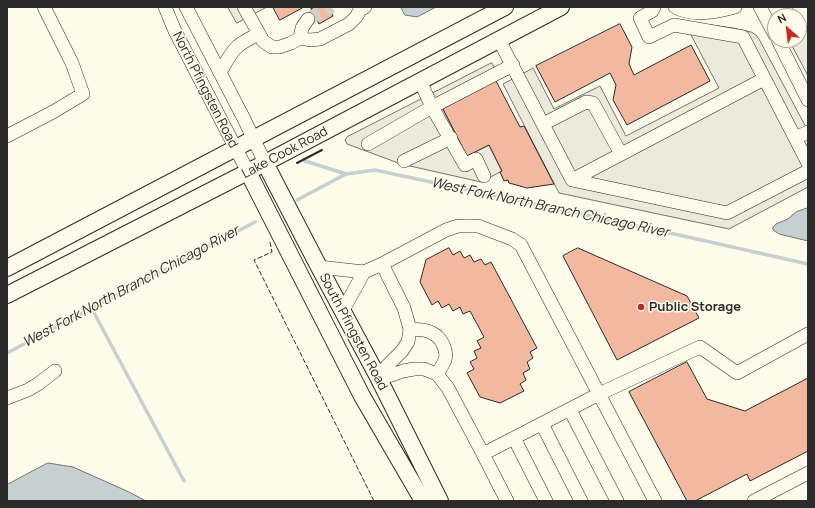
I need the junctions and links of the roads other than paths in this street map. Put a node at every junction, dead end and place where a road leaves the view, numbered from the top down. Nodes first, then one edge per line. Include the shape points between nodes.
1 (44, 7) edge
2 (165, 7) edge
3 (186, 7) edge
4 (244, 7) edge
5 (505, 7) edge
6 (560, 7) edge
7 (654, 7) edge
8 (675, 7) edge
9 (735, 7) edge
10 (760, 7) edge
11 (360, 8) edge
12 (707, 13) junction
13 (308, 19) tunnel mouth
14 (767, 20) edge
15 (707, 31) junction
16 (258, 34) junction
17 (300, 38) junction
18 (499, 40) junction
19 (782, 48) edge
20 (513, 65) junction
21 (220, 73) junction
22 (764, 79) junction
23 (420, 81) junction
24 (808, 100) edge
25 (432, 107) junction
26 (543, 124) junction
27 (808, 132) edge
28 (7, 136) edge
29 (451, 138) junction
30 (795, 138) junction
31 (253, 140) junction
32 (368, 144) dead end
33 (235, 149) junction
34 (620, 154) junction
35 (404, 161) dead end
36 (808, 163) edge
37 (265, 164) junction
38 (808, 171) edge
39 (248, 172) junction
40 (484, 176) dead end
41 (572, 180) junction
42 (382, 264) junction
43 (319, 267) junction
44 (7, 268) edge
45 (364, 272) junction
46 (7, 295) edge
47 (342, 312) junction
48 (410, 329) junction
49 (808, 334) edge
50 (55, 371) dead end
51 (437, 374) junction
52 (378, 377) junction
53 (600, 394) junction
54 (7, 398) edge
55 (570, 410) junction
56 (542, 424) junction
57 (514, 438) junction
58 (483, 454) junction
59 (808, 473) edge
60 (423, 501) edge
61 (440, 501) edge
62 (507, 501) edge
63 (546, 501) edge
64 (581, 501) edge
65 (617, 501) edge
66 (656, 501) edge
67 (754, 501) edge

1 - 28 street via 72,63 83,94
2 - 33 street, North Pfingsten Road
3 - 21 street, North Pfingsten Road
4 - 16 street
5 - 31 main road, Lake Cook Road
6 - 18 main road, Lake Cook Road
7 - 15 street via 640,18 649,37 674,25
8 - 12 street via 688,12
9 - 12 street
10 - 14 street
11 - 17 street via 349,24 320,39
12 - 15 street
13 - 17 street via 302,28
15 - 22 street via 743,37
16 - 17 street via 262,41 272,47 280,47
16 - 21 street via 238,46
18 - 20 street
18 - 23 main road, Lake Cook Road
19 - 24 street
20 - 25 street
20 - 26 street
21 - 31 street, North Pfingsten Road
22 - 30 street
22 - 34 street
23 - 25 street
23 - 37 main road, Lake Cook Road
25 - 29 street
25 - 32 street
26 - 34 street via 586,102 593,103
26 - 41 street
27 - 30 street
29 - 35 street
29 - 40 street via 465,165 476,159
30 - 36 street
31 - 33 main road, Lake Cook Road
31 - 37 street, North Pfingsten Road
33 - 39 street, North Pfingsten Road
33 - 44 main road, Lake Cook Road
34 - 41 street
37 - 39 main road, Lake Cook Road
37 - 43 main road, South Pfingsten Road
38 - 41 street via 728,213
39 - 46 main road, Lake Cook Road
39 - 60 main road, South Pfingsten Road via 362,396
42 - 45 street
42 - 48 street via 404,308
42 - 53 street via 458,226 478,226 512,239 521,246
43 - 45 street
43 - 47 main road, South Pfingsten Road
45 - 47 street
47 - 52 main road, South Pfingsten Road
48 - 51 street via 432,332 442,343 446,353
48 - 52 street via 408,342
49 - 53 street via 737,373 700,347
50 - 54 street via 28,390
51 - 52 street via 424,369 414,369
51 - 58 street via 448,388
52 - 61 main road, South Pfingsten Road
53 - 55 street
53 - 66 street
55 - 56 street
55 - 65 street
56 - 57 street
56 - 64 street
57 - 58 street
57 - 63 street
58 - 62 street
59 - 67 street

